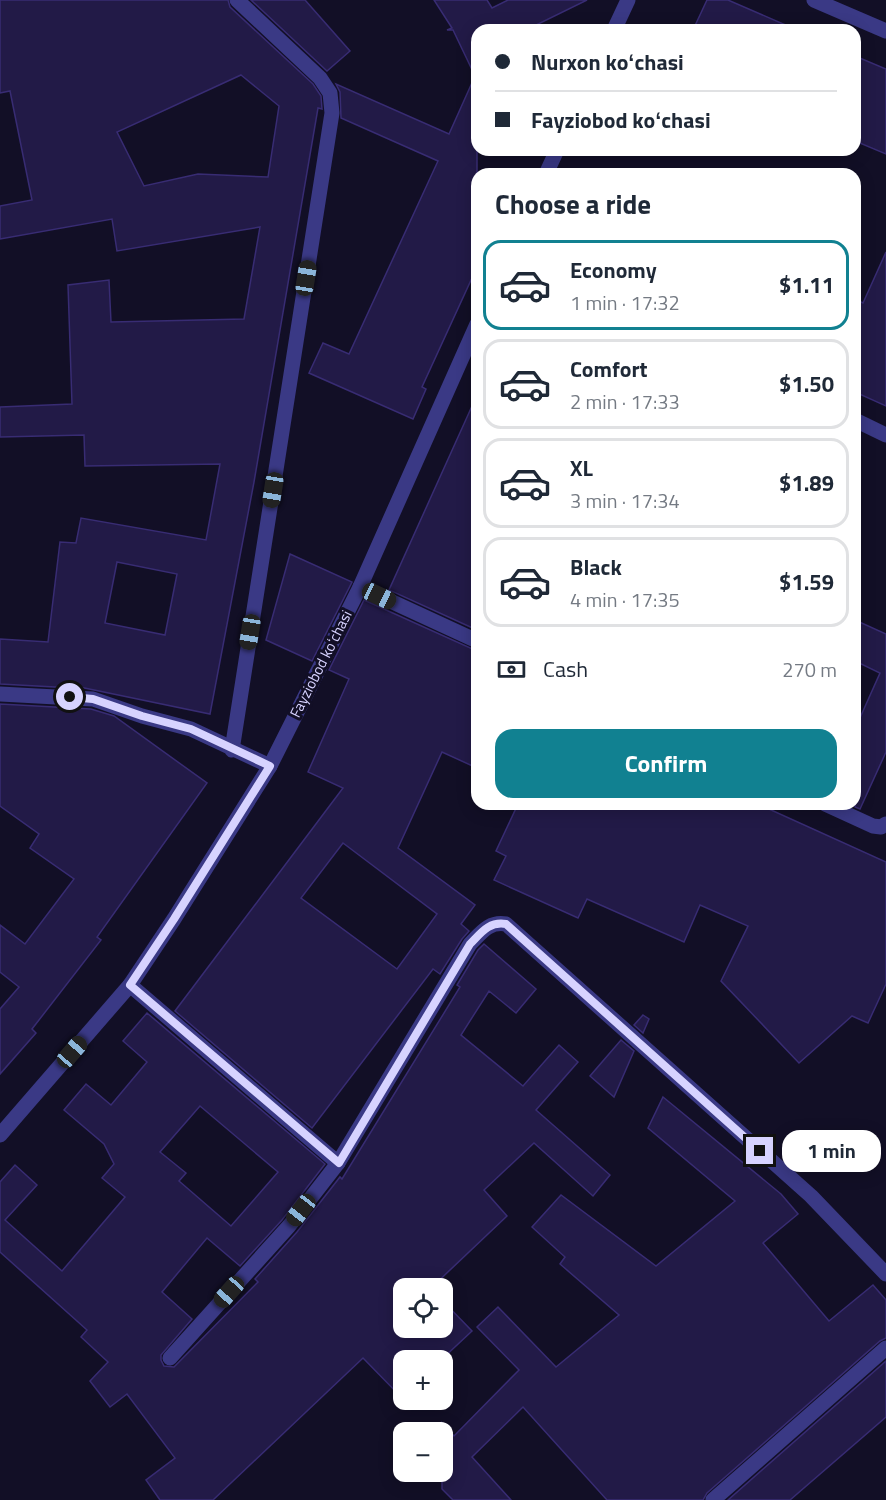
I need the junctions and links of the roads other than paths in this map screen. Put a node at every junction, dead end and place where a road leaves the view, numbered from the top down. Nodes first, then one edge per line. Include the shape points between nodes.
1 (237, 0) edge
2 (628, 0) edge
3 (814, 0) edge
4 (617, 24) edge
5 (886, 31) edge
6 (471, 337) edge
7 (861, 423) edge
8 (886, 435) edge
9 (360, 586) junction
10 (471, 638) edge
11 (0, 694) edge
12 (232, 750) junction
13 (270, 766) junction
14 (838, 810) edge
15 (886, 824) edge
16 (130, 985) junction
17 (0, 1135) edge
18 (339, 1163) junction
19 (886, 1274) edge
20 (886, 1348) edge
21 (170, 1358) dead end
22 (713, 1500) edge

1 - 12 street via 320,78 330,93 332,113
2 - 4 street
3 - 5 street
6 - 9 street, Fayziobod koʻchasi
7 - 8 street
9 - 10 street
9 - 13 street, Fayziobod koʻchasi
11 - 12 street via 93,699 191,729
12 - 13 street
13 - 16 street, Fayziobod koʻchasi
14 - 15 street via 873,826
16 - 17 street, Fayziobod koʻchasi
16 - 18 street
18 - 19 street via 470,944 496,922 506,924 811,1196
18 - 21 street via 289,1226
20 - 22 street

